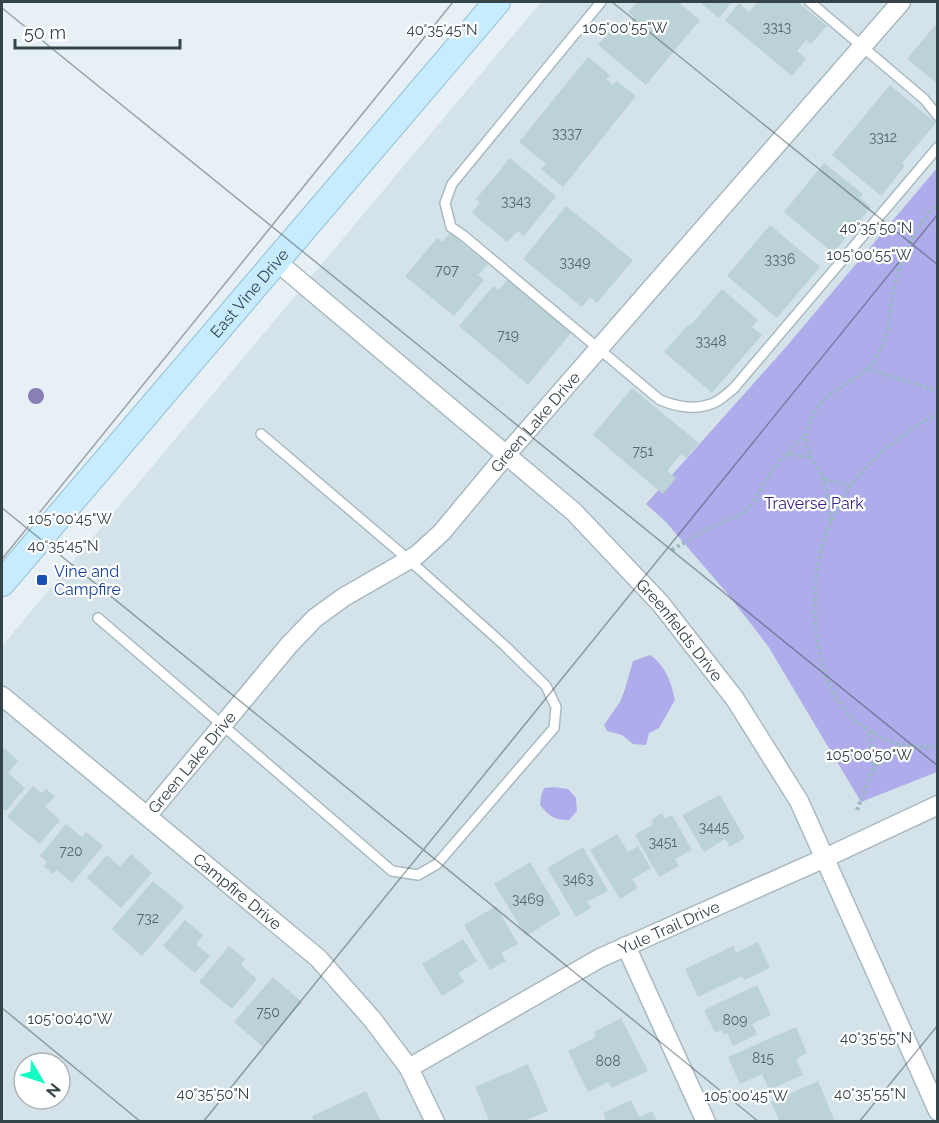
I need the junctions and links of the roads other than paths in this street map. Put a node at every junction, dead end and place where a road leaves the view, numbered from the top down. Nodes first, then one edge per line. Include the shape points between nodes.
1 (497, 2) edge
2 (601, 2) edge
3 (810, 2) edge
4 (901, 2) edge
5 (862, 46) junction
6 (938, 116) edge
7 (938, 147) edge
8 (276, 261) junction
9 (599, 349) junction
10 (261, 434) dead end
11 (506, 455) junction
12 (409, 560) junction
13 (2, 583) edge
14 (98, 618) dead end
15 (2, 696) edge
16 (222, 726) junction
17 (938, 805) edge
18 (147, 816) junction
19 (825, 858) junction
20 (626, 946) junction
21 (409, 1068) junction
22 (938, 1111) edge
23 (435, 1122) edge
24 (706, 1122) edge

1 - 8 street, East Vine Drive
2 - 9 lane via 452,184 445,203 451,226
3 - 5 lane
4 - 5 street, Green Lake Drive
5 - 6 lane via 924,99
5 - 9 street, Green Lake Drive
7 - 9 lane via 734,388 713,404 695,407 660,400
8 - 11 street, Greenfields Drive
8 - 13 street, East Vine Drive
9 - 11 street, Green Lake Drive
10 - 12 lane
11 - 12 street, Green Lake Drive via 442,532
11 - 19 street, Greenfields Drive via 574,512 668,612 735,699 799,801
12 - 16 street, Green Lake Drive via 315,618
12 - 16 lane via 504,644 546,686 556,707 554,728 437,864 418,875 392,871
14 - 16 lane
15 - 18 street, Campfire Drive
16 - 18 street, Green Lake Drive
17 - 19 street, Yule Trail Drive
18 - 21 street, Campfire Drive via 318,958
19 - 20 street, Yule Trail Drive
19 - 22 street, Greenfields Drive
20 - 21 street, Yule Trail Drive
20 - 24 street
21 - 23 street, Campfire Drive

